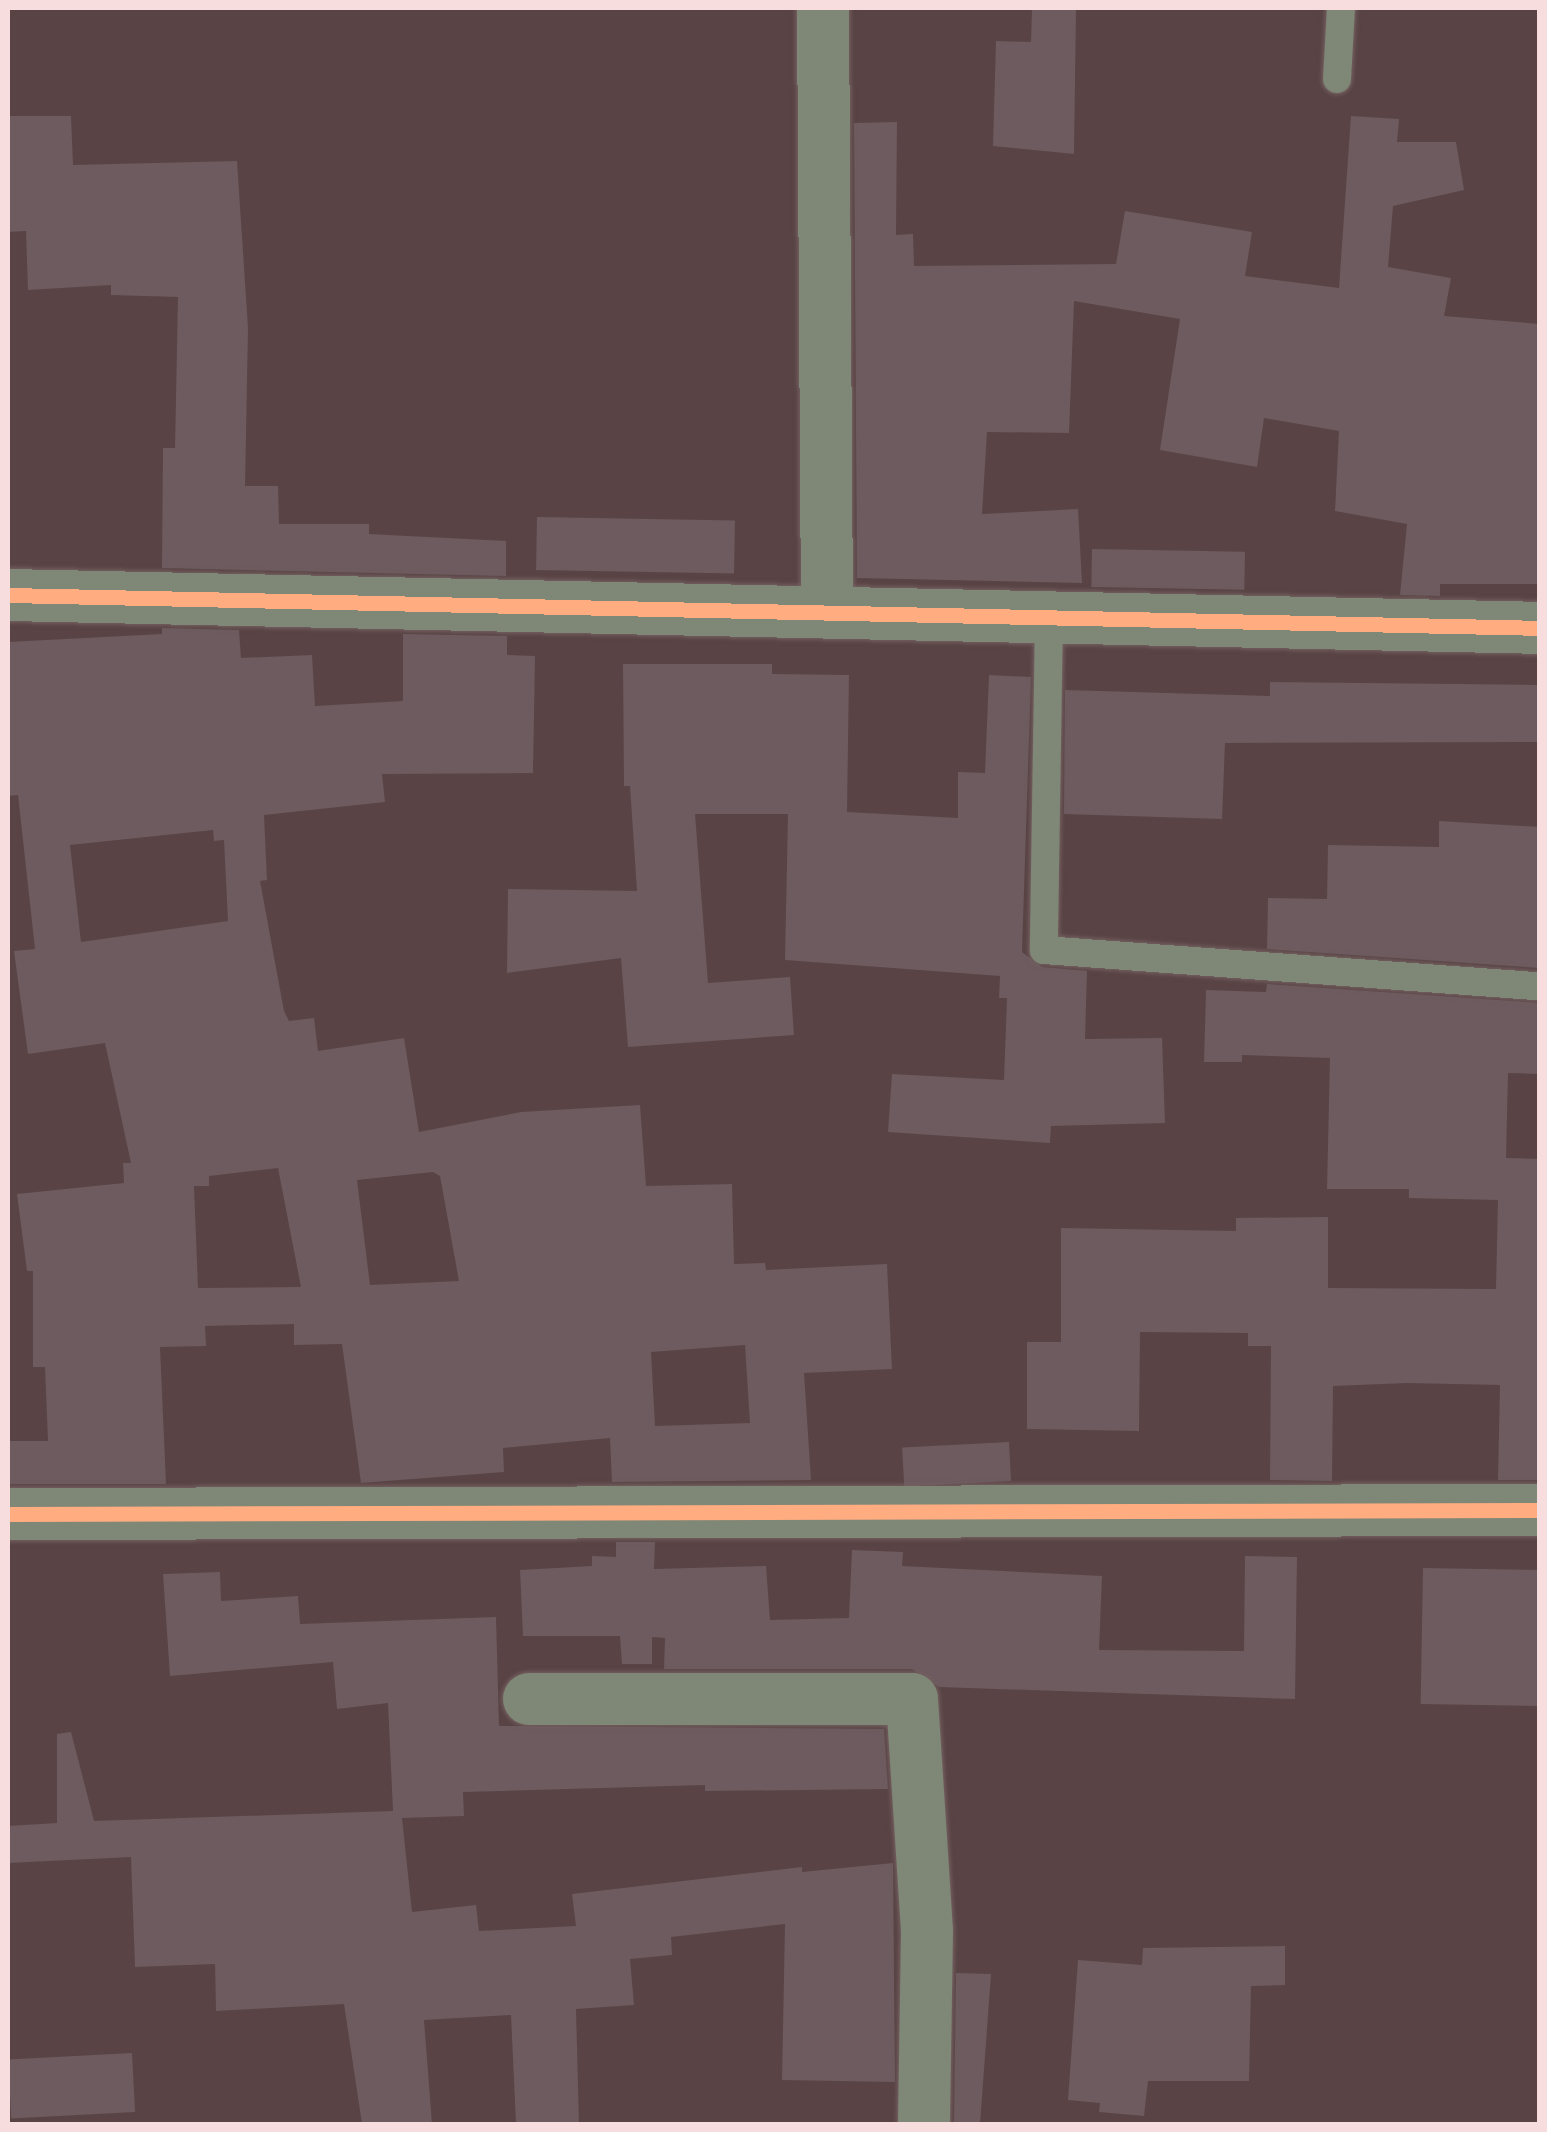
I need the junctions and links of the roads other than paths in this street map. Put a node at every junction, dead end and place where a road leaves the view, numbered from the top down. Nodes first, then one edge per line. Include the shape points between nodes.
1 (823, 8) edge
2 (1341, 8) edge
3 (1338, 80) dead end
4 (8, 594) edge
5 (826, 612) junction
6 (1049, 617) junction
7 (1540, 628) edge
8 (1540, 986) edge
9 (1540, 1510) edge
10 (8, 1514) edge
11 (529, 1699) dead end
12 (924, 2124) edge

1 - 5 street
2 - 3 lane
4 - 5 street
5 - 6 street
6 - 7 street
6 - 8 lane via 1044,950
9 - 10 street
11 - 12 street via 912,1699 927,1931

